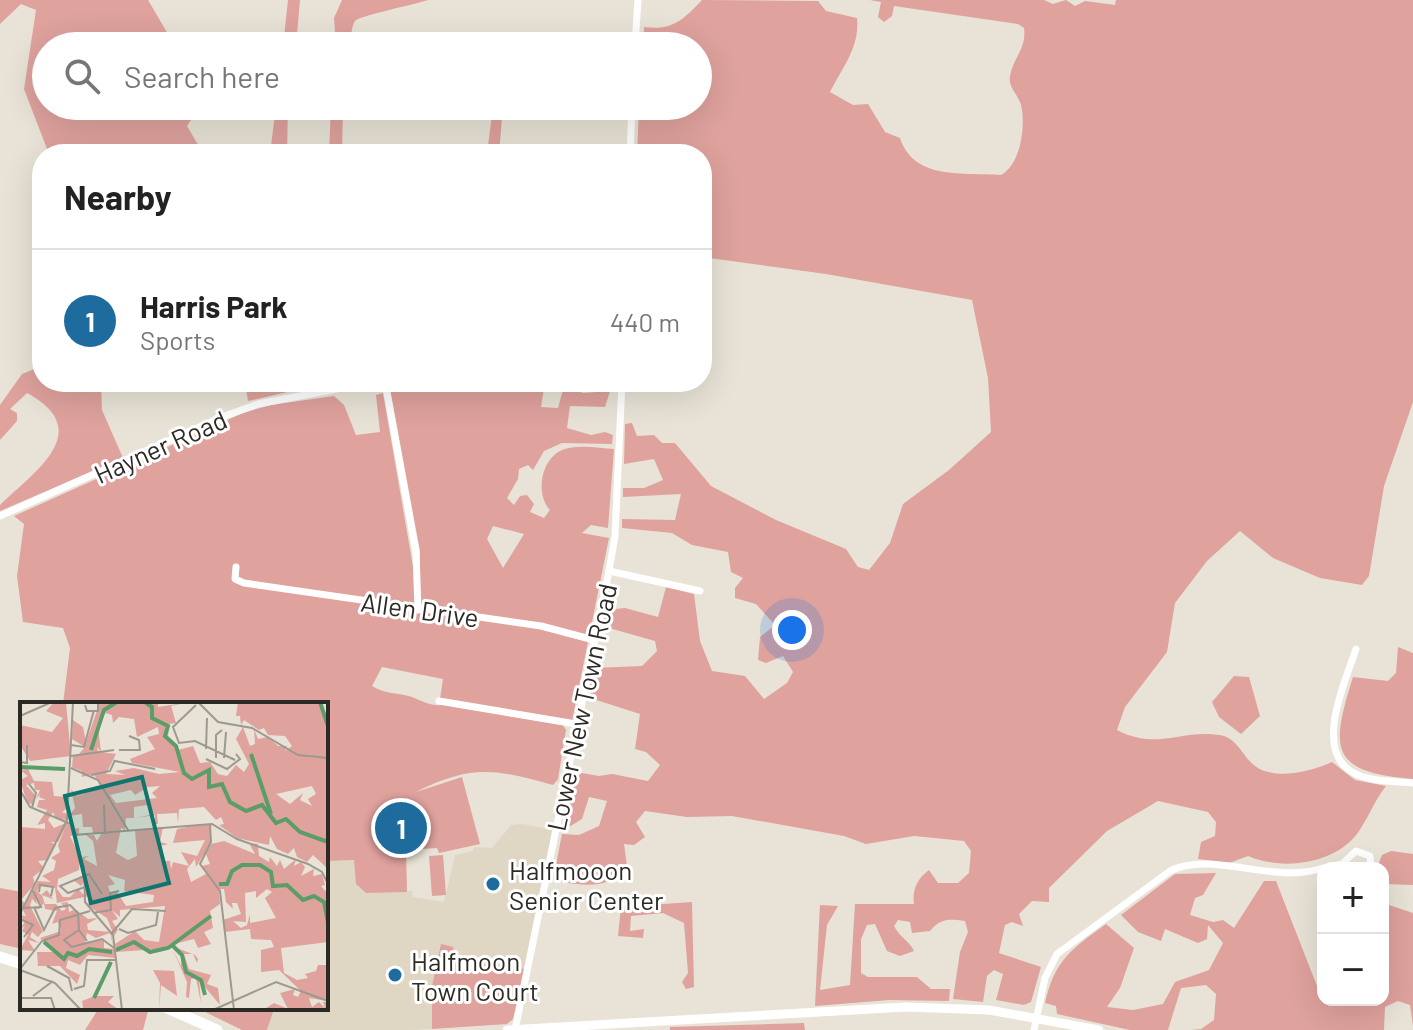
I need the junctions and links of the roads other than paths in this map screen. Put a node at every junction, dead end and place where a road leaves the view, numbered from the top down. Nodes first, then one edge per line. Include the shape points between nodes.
1 (638, 0) edge
2 (636, 32) edge
3 (631, 120) edge
4 (630, 144) edge
5 (319, 392) edge
6 (387, 392) edge
7 (622, 392) edge
8 (0, 516) edge
9 (236, 567) dead end
10 (609, 571) junction
11 (700, 591) dead end
12 (418, 610) junction
13 (594, 640) junction
14 (1356, 649) dead end
15 (439, 701) dead end
16 (576, 724) junction
17 (1413, 783) edge
18 (1345, 862) edge
19 (1370, 862) edge
20 (1317, 869) edge
21 (0, 957) edge
22 (20, 963) edge
23 (172, 1010) edge
24 (1036, 1018) junction
25 (217, 1030) edge
26 (507, 1030) edge
27 (515, 1030) edge
28 (1034, 1030) edge
29 (1099, 1030) edge

1 - 2 street
3 - 4 street
5 - 8 street, Hayner Road via 260,403 222,417
6 - 12 street via 416,552
7 - 10 street, Lower New Town Road
9 - 12 street, Allen Drive via 235,579 244,583
10 - 11 street
10 - 13 street, Lower New Town Road
12 - 13 street, Allen Drive via 541,626
13 - 16 street, Lower New Town Road
14 - 17 street via 1335,725 1338,757 1361,776
15 - 16 street
16 - 27 street, Lower New Town Road
18 - 19 street via 1349,854 1360,851
20 - 24 street via 1288,875 1192,865 1170,871 1057,954
21 - 22 main road
23 - 25 main road
24 - 27 street via 906,1007
24 - 28 street
24 - 29 street
26 - 27 street

